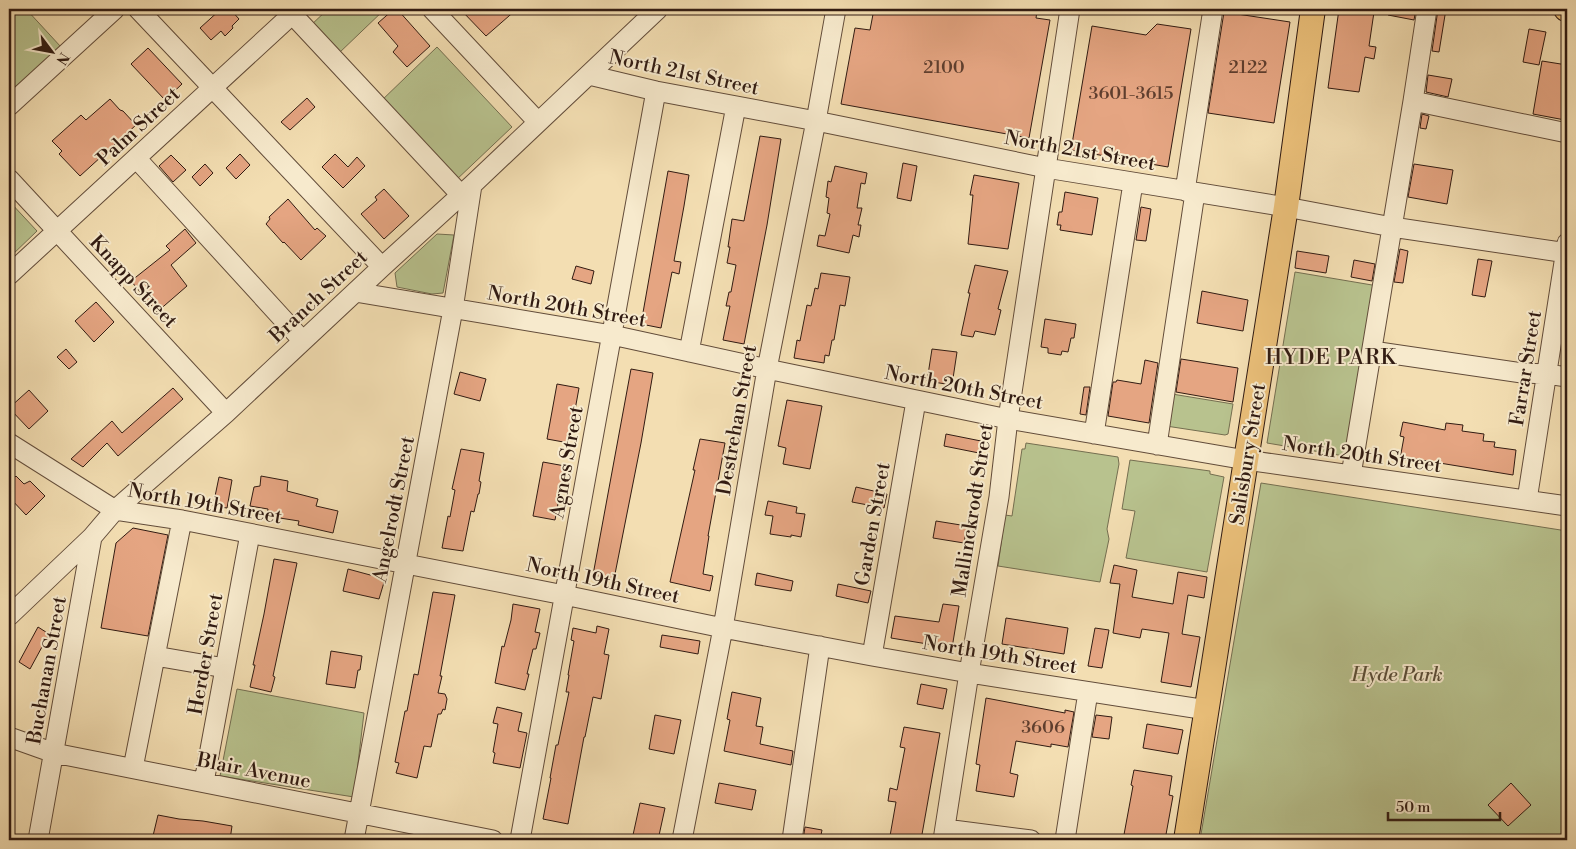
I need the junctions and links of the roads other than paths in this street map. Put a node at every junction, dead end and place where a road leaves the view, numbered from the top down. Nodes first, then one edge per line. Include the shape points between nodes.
1 (115, 9) edge
2 (138, 9) edge
3 (432, 9) edge
4 (658, 9) edge
5 (836, 9) edge
6 (1070, 9) edge
7 (1213, 9) edge
8 (1313, 9) edge
9 (1427, 9) edge
10 (295, 12) edge
11 (589, 75) junction
12 (212, 89) junction
13 (656, 91) junction
14 (1413, 102) junction
15 (9, 106) edge
16 (736, 106) junction
17 (816, 121) junction
18 (538, 122) junction
19 (1567, 133) edge
20 (136, 158) junction
21 (1046, 168) junction
22 (9, 179) edge
23 (1134, 183) junction
24 (467, 190) junction
25 (1190, 192) junction
26 (1286, 207) junction
27 (1392, 227) junction
28 (57, 231) junction
29 (1567, 250) edge
30 (382, 267) junction
31 (9, 276) edge
32 (355, 292) junction
33 (453, 309) junction
34 (612, 335) junction
35 (303, 341) junction
36 (1372, 351) junction
37 (689, 352) junction
38 (767, 369) junction
39 (1547, 374) junction
40 (1567, 377) edge
41 (916, 401) junction
42 (226, 413) junction
43 (1008, 420) junction
44 (1094, 434) junction
45 (9, 443) edge
46 (1157, 445) junction
47 (1246, 460) junction
48 (1351, 475) junction
49 (1527, 500) junction
50 (1567, 506) edge
51 (115, 510) junction
52 (182, 520) junction
53 (250, 534) junction
54 (92, 536) junction
55 (405, 564) junction
56 (564, 595) junction
57 (9, 616) edge
58 (723, 628) junction
59 (820, 646) junction
60 (155, 656) junction
61 (872, 656) junction
62 (225, 668) junction
63 (969, 673) junction
64 (1088, 692) junction
65 (1207, 710) junction
66 (9, 737) edge
67 (54, 753) junction
68 (133, 768) junction
69 (204, 782) junction
70 (359, 814) junction
71 (944, 834) edge
72 (38, 840) edge
73 (354, 840) edge
74 (493, 840) edge
75 (520, 840) edge
76 (682, 840) edge
77 (792, 840) edge
78 (1032, 840) edge
79 (1065, 840) edge
80 (1186, 840) edge

1 - 15 street
2 - 12 street
3 - 18 street
4 - 11 street, Branch Street
5 - 17 street, Destrehan Street
6 - 21 street, Mallinckrodt Street
7 - 25 street
8 - 26 main road, Salisbury Street
9 - 14 street
10 - 12 street, Palm Street
10 - 24 street
11 - 13 street, North 21st Street
11 - 18 street, Branch Street
12 - 20 street, Palm Street
12 - 30 street
13 - 16 street, North 21st Street
13 - 34 street, Agnes Street
14 - 19 street
14 - 27 street
16 - 17 street, North 21st Street
16 - 37 street
17 - 21 street, North 21st Street
17 - 38 street, Destrehan Street
18 - 24 street, Branch Street
20 - 28 street, Palm Street
20 - 35 street
21 - 23 street, North 21st Street
21 - 43 street, Mallinckrodt Street
22 - 28 street, Knapp Street
23 - 25 street, North 21st Street
23 - 44 street
24 - 30 street, Branch Street
24 - 33 street, Angelrodt Street
25 - 26 street, North 21st Street
25 - 46 street
26 - 27 street, North 21st Street
26 - 47 main road, Salisbury Street
27 - 29 street, North 21st Street
27 - 36 street
28 - 31 street, Palm Street
28 - 42 street, Knapp Street
29 - 39 street, Farrar Street
30 - 32 street, Branch Street
32 - 33 street, North 20th Street
32 - 35 street, Branch Street
33 - 34 street, North 20th Street
33 - 55 street, Angelrodt Street
34 - 37 street, North 20th Street
34 - 56 street, Agnes Street
35 - 42 street, Branch Street
36 - 39 street
36 - 48 street
37 - 38 street, North 20th Street
38 - 41 street, North 20th Street
38 - 58 street, Destrehan Street
39 - 40 street
39 - 49 street, Farrar Street
41 - 43 street, North 20th Street
41 - 61 street, Garden Street
42 - 51 street, Branch Street
43 - 44 street, North 20th Street
43 - 63 street, Mallinckrodt Street via 999,497
44 - 46 street, North 20th Street
45 - 51 street, North 19th Street
46 - 47 street, North 20th Street
47 - 48 street, North 20th Street
47 - 65 main road, Salisbury Street
48 - 49 street, North 20th Street
49 - 50 street, North 20th Street
51 - 52 street, North 19th Street
51 - 54 street, Branch Street
52 - 53 street, North 19th Street
52 - 60 street
53 - 55 street, North 19th Street
53 - 62 street, Herder Street
54 - 57 street, Branch Street
54 - 67 street, Buchanan Street
55 - 56 street, North 19th Street
55 - 70 street, Angelrodt Street
56 - 58 street, North 19th Street
56 - 75 street, Agnes Street
58 - 59 street, North 19th Street
58 - 76 street, Destrehan Street
59 - 61 street, North 19th Street
59 - 77 street
60 - 62 street
60 - 68 street
61 - 63 street, North 19th Street
62 - 69 street, Herder Street
63 - 64 street, North 19th Street
63 - 71 street, Mallinckrodt Street
64 - 65 street, North 19th Street
64 - 79 street
65 - 80 main road, Salisbury Street
66 - 67 street, Blair Avenue
67 - 68 street, Blair Avenue
67 - 72 street, Buchanan Street
68 - 69 street, Blair Avenue
69 - 70 street, Blair Avenue
70 - 73 street, Angelrodt Street
70 - 74 street, Blair Avenue
71 - 78 street

